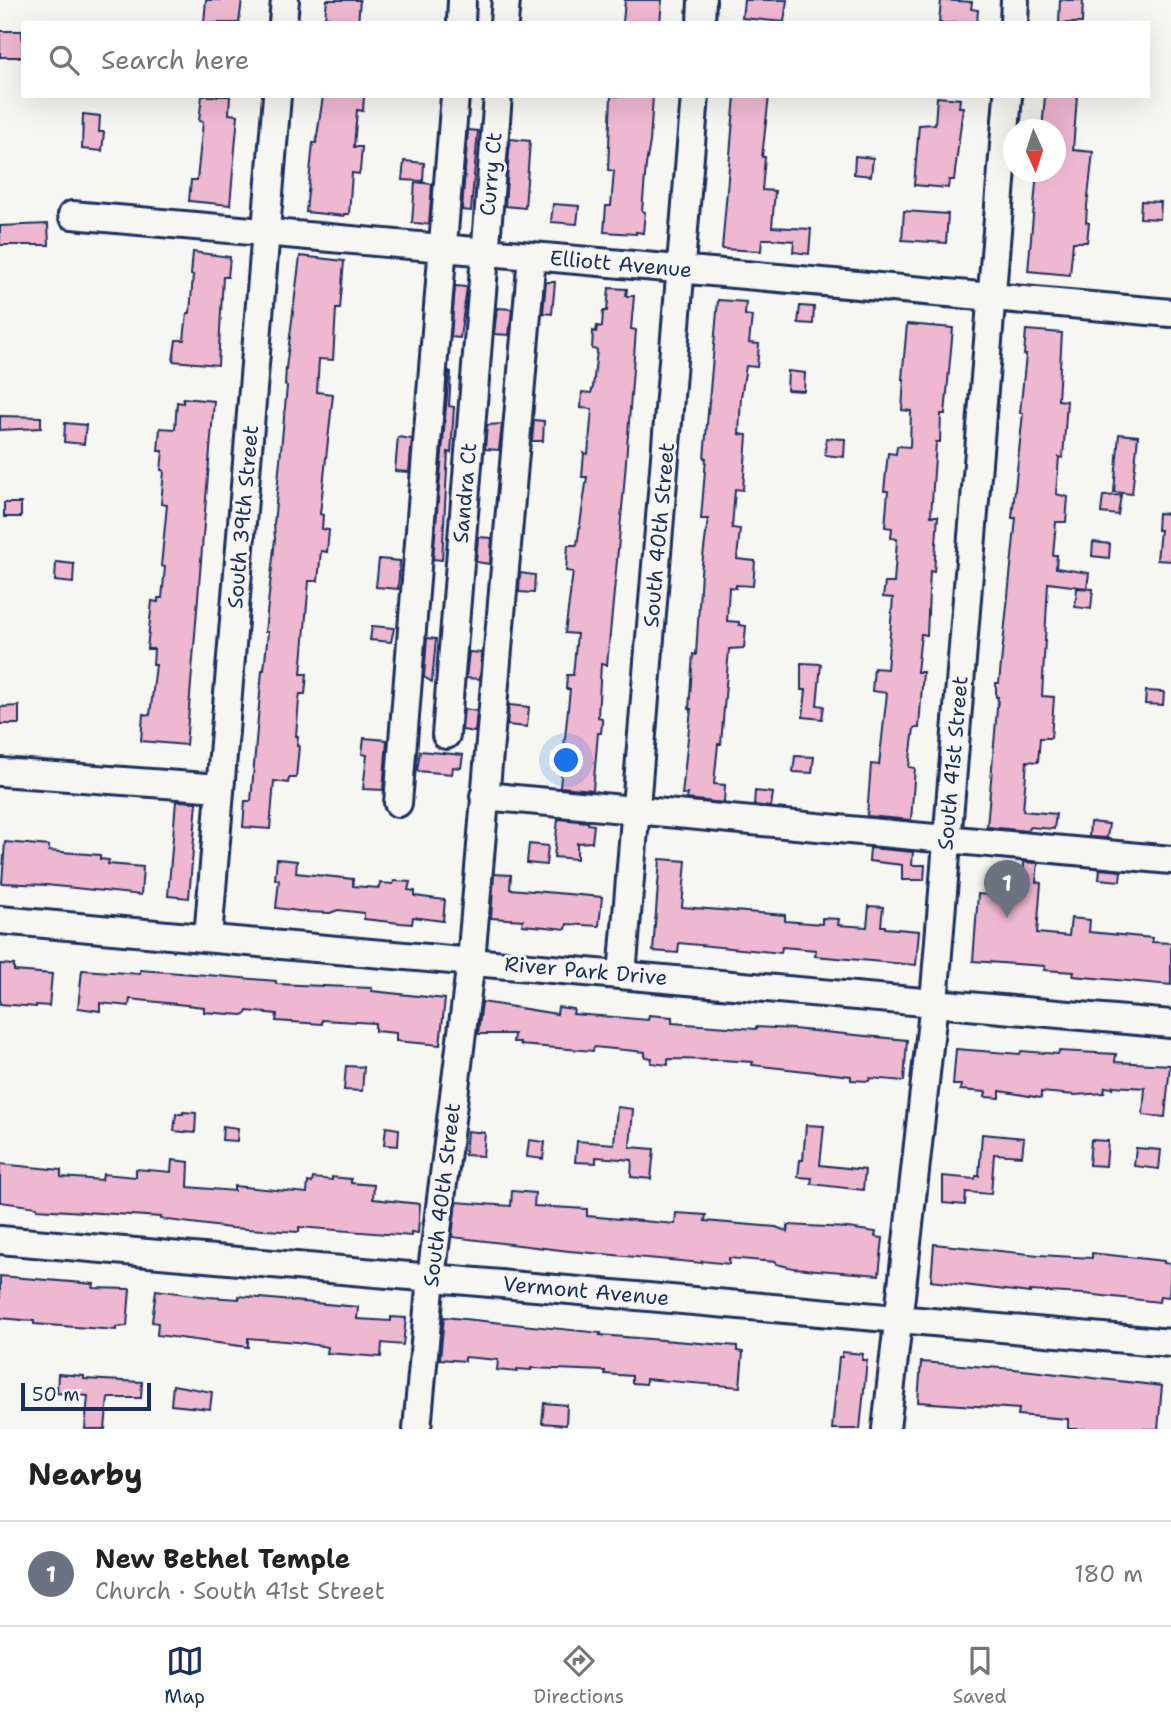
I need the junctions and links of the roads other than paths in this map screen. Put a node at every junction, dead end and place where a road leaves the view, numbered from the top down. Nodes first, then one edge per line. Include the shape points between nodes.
1 (285, 0) edge
2 (462, 0) edge
3 (506, 0) edge
4 (702, 0) edge
5 (1016, 0) edge
6 (283, 21) edge
7 (461, 21) edge
8 (504, 21) edge
9 (701, 21) edge
10 (1014, 21) edge
11 (277, 98) edge
12 (455, 98) edge
13 (498, 98) edge
14 (695, 98) edge
15 (1008, 98) edge
16 (72, 215) dead end
17 (266, 233) junction
18 (442, 248) junction
19 (485, 251) junction
20 (533, 256) junction
21 (681, 270) junction
22 (991, 298) junction
23 (1171, 313) edge
24 (446, 735) dead end
25 (0, 772) edge
26 (220, 788) junction
27 (484, 796) junction
28 (398, 803) dead end
29 (636, 809) junction
30 (947, 838) junction
31 (1171, 860) edge
32 (0, 919) edge
33 (208, 938) junction
34 (471, 961) junction
35 (622, 975) junction
36 (934, 1002) junction
37 (1171, 1024) edge
38 (0, 1240) edge
39 (431, 1278) junction
40 (898, 1319) junction
41 (1171, 1343) edge
42 (417, 1429) edge
43 (886, 1429) edge

1 - 6 street
2 - 7 street
3 - 8 street
4 - 9 street
5 - 10 street
11 - 17 street, South 39th Street
12 - 18 street
13 - 19 street, Curry Ct
14 - 21 street, South 40th Street
15 - 22 street, South 41st Street
16 - 17 street, Elliott Avenue
17 - 18 street, Elliott Avenue
17 - 26 street, South 39th Street
18 - 19 street, Elliott Avenue
18 - 28 street
19 - 20 street, Elliott Avenue
19 - 24 street, Sandra Ct
20 - 21 street, Elliott Avenue
20 - 27 street, South 40th Street
21 - 22 street, Elliott Avenue
21 - 29 street, South 40th Street
22 - 23 street, Elliott Avenue
22 - 30 street, South 41st Street
25 - 26 street
26 - 33 street, South 39th Street
27 - 29 street
27 - 34 street, South 40th Street
29 - 30 street
29 - 35 street, South 40th Street
30 - 31 street
30 - 36 street, South 41st Street
32 - 33 street, River Park Drive
33 - 34 street, River Park Drive
34 - 35 street, River Park Drive
34 - 39 street, South 40th Street
35 - 36 street, River Park Drive
36 - 37 street, River Park Drive
36 - 40 street, South 41st Street
38 - 39 street, Vermont Avenue
39 - 40 street, Vermont Avenue
39 - 42 street, South 40th Street
40 - 41 street, Vermont Avenue
40 - 43 street, South 41st Street

